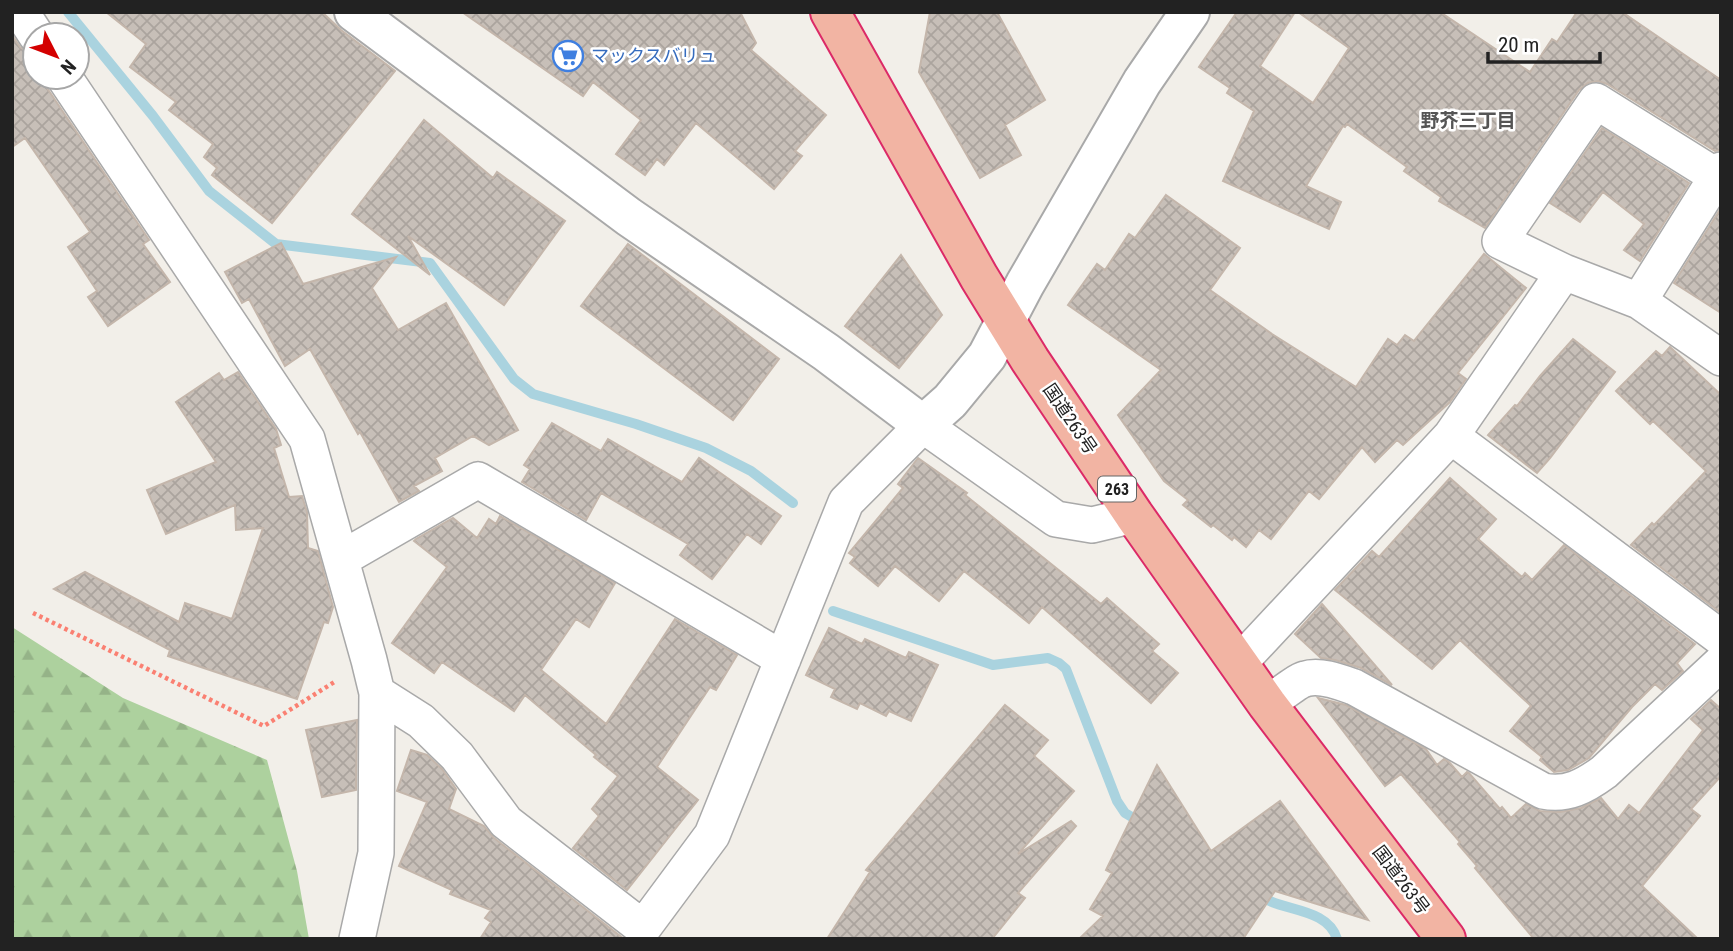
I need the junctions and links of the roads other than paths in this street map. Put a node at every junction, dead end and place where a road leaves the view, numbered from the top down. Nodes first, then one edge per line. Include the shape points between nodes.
1 (354, 12) edge
2 (830, 12) edge
3 (1191, 12) edge
4 (73, 91) edge
5 (1719, 173) edge
6 (1564, 272) junction
7 (1639, 301) junction
8 (1006, 321) junction
9 (1721, 358) edge
10 (923, 425) junction
11 (1451, 436) junction
12 (1134, 516) junction
13 (341, 559) junction
14 (1720, 642) edge
15 (783, 659) junction
16 (1239, 663) junction
17 (377, 693) junction
18 (1267, 704) junction
19 (640, 934) edge
20 (357, 939) edge
21 (1446, 939) edge

1 - 10 street via 629,217 826,352
2 - 8 highway, 国道263号 / 263
3 - 8 street via 1142,82
4 - 13 street via 307,439
5 - 6 street via 1596,101 1500,241
5 - 7 street
6 - 7 street
6 - 11 street
7 - 9 street
8 - 10 street via 987,356
8 - 12 highway, 国道263号 / 263
10 - 12 street via 1056,519 1092,525
10 - 15 street via 846,502
11 - 14 street
11 - 16 street
12 - 16 highway, 国道263号 / 263
13 - 15 street via 478,480
13 - 17 street
14 - 18 street via 1604,772 1586,785 1554,793 1337,681 1305,679
15 - 19 street via 712,835
16 - 18 highway, 国道263号 / 263
17 - 19 street via 421,721 457,755 506,822
17 - 20 street via 376,853
18 - 21 highway, 国道263号 / 263

